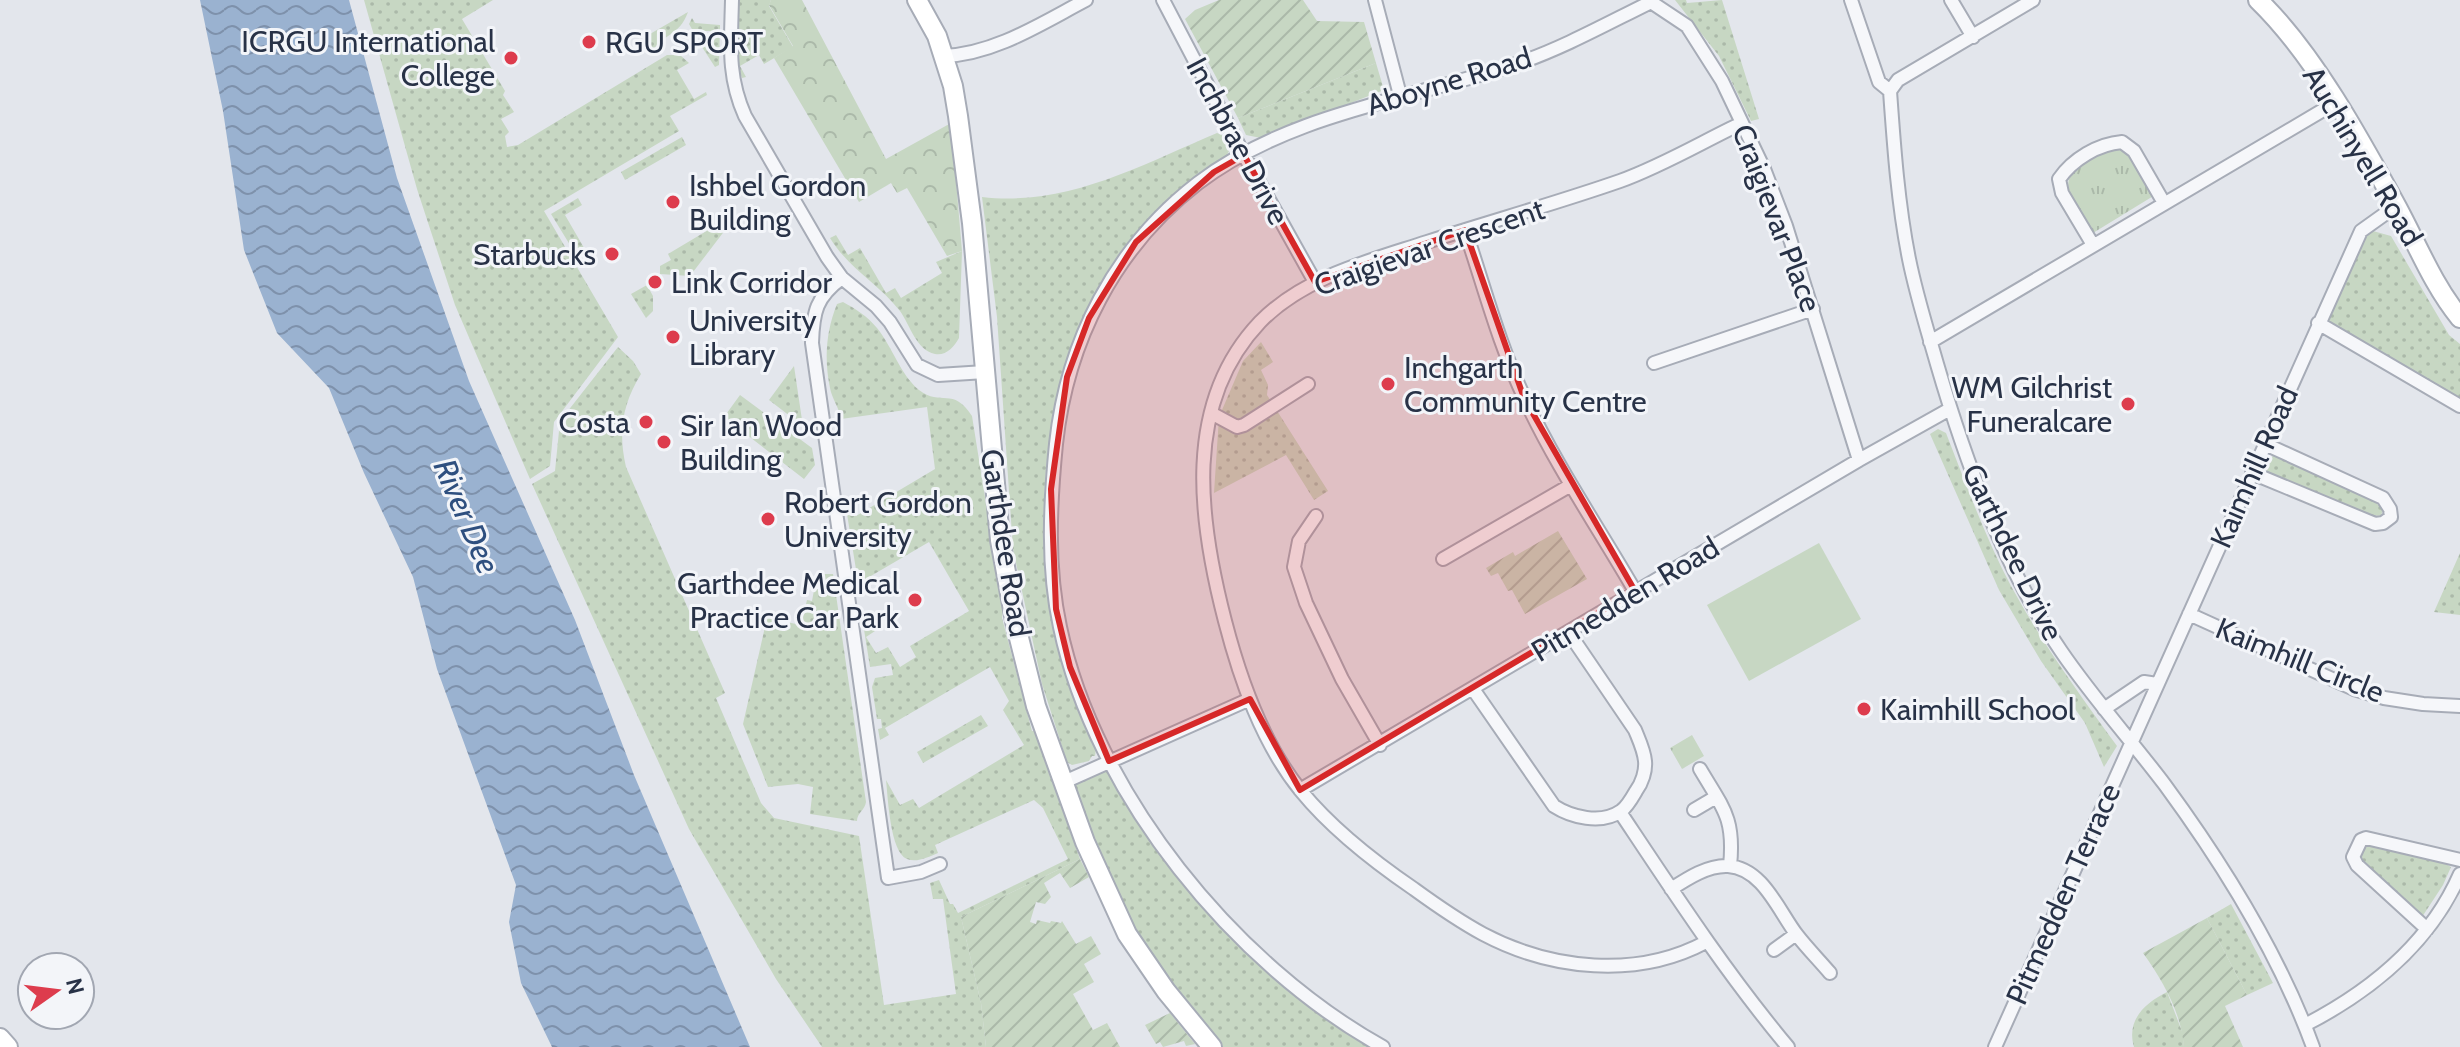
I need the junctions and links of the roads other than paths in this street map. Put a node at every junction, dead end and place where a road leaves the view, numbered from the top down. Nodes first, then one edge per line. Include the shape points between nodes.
1 (732, 0) edge
2 (917, 0) edge
3 (1086, 0) edge
4 (1181, 0) edge
5 (1375, 0) edge
6 (1851, 0) edge
7 (1951, 0) edge
8 (2033, 0) edge
9 (2258, 0) edge
10 (1651, 1) edge
11 (1164, 3) edge
12 (1973, 37) junction
13 (944, 56) junction
14 (1890, 91) junction
15 (1400, 95) junction
16 (2335, 103) junction
17 (1742, 123) junction
18 (1244, 155) junction
19 (2164, 203) junction
20 (2396, 206) junction
21 (1465, 230) junction
22 (2093, 245) junction
23 (842, 278) junction
24 (1315, 282) junction
25 (1813, 309) junction
26 (2460, 318) edge
27 (2318, 323) junction
28 (1930, 342) junction
29 (1654, 363) dead end
30 (985, 372) junction
31 (1308, 384) dead end
32 (2460, 406) edge
33 (1950, 409) junction
34 (1211, 413) junction
35 (2265, 444) junction
36 (1859, 460) junction
37 (2252, 473) junction
38 (1571, 485) junction
39 (1316, 516) dead end
40 (1443, 559) dead end
41 (1635, 591) junction
42 (2189, 614) junction
43 (1569, 633) junction
44 (2157, 684) junction
45 (1473, 689) junction
46 (1250, 699) junction
47 (2460, 706) edge
48 (2104, 709) junction
49 (2132, 742) junction
50 (1380, 745) junction
51 (1109, 761) junction
52 (1700, 769) dead end
53 (1062, 783) junction
54 (1300, 790) junction
55 (1716, 797) junction
56 (1694, 810) dead end
57 (1620, 812) junction
58 (2460, 860) edge
59 (940, 864) dead end
60 (1730, 866) junction
61 (2460, 874) edge
62 (1671, 889) junction
63 (2427, 929) junction
64 (1796, 934) junction
65 (1706, 942) junction
66 (1774, 950) dead end
67 (1830, 973) dead end
68 (2305, 1025) junction
69 (0, 1038) edge
70 (8, 1047) edge
71 (1212, 1047) edge
72 (1383, 1047) edge
73 (1788, 1047) edge
74 (1995, 1047) edge
75 (2313, 1047) edge

1 - 23 street via 735,93
2 - 13 street, Garthdee Road
3 - 13 street via 999,44
4 - 11 street
5 - 15 street
6 - 14 street, Garthdee Drive via 1879,82
7 - 12 street
8 - 12 street
9 - 16 street, Auchinyell Road via 2282,24
10 - 15 street, Aboyne Road via 1518,63
10 - 17 street, Craigievar Place via 1687,26
11 - 18 street, Inchbrae Drive
12 - 14 street via 1898,80
13 - 30 street, Garthdee Road via 964,151
14 - 28 street, Garthdee Drive via 1909,259
15 - 18 street, Aboyne Road via 1305,127
16 - 19 street
16 - 20 street, Auchinyell Road
17 - 21 street, Craigievar Crescent via 1625,179
17 - 25 street, Craigievar Place via 1786,226
18 - 24 street, Inchbrae Drive
18 - 51 street, Aboyne Road via 1196,185 1136,242 1089,318 1062,396 1051,489 1056,609 1070,667
19 - 22 street
19 - 22 street via 2134,151 2122,142 2106,143 2068,167 2059,179
20 - 26 street, Auchinyell Road via 2445,300
20 - 27 street, Kaimhill Road via 2361,231
21 - 24 street, Craigievar Crescent
21 - 38 street via 1507,358
22 - 28 street
23 - 30 street via 876,306 927,372
23 - 59 street via 819,300 812,343 888,878
24 - 34 street, Craigievar Crescent via 1278,307 1241,345 1226,369
25 - 29 street
25 - 36 street, Craigievar Place
27 - 32 street
27 - 35 street, Kaimhill Road
28 - 33 street, Garthdee Drive
30 - 53 street, Garthdee Road via 1000,540 1016,626
31 - 34 street via 1244,425 1237,427
33 - 36 street, Pitmedden Road
33 - 48 street, Garthdee Drive via 2019,579 2059,649
34 - 46 street, Craigievar Crescent via 1204,455 1205,532
35 - 37 street, Kaimhill Road
35 - 37 street via 2383,498 2391,517 2375,524
36 - 41 street, Pitmedden Road
37 - 42 street, Kaimhill Road
38 - 40 street
38 - 41 street
39 - 50 street via 1299,541 1294,567 1342,679
41 - 43 street, Pitmedden Road
42 - 44 street, Kaimhill Road
42 - 47 street, Kaimhill Circle via 2354,689 2397,700
43 - 45 street, Pitmedden Road
43 - 57 street via 1642,747 1640,787
44 - 48 street via 2144,682
44 - 49 street, Kaimhill Road
45 - 50 street, Pitmedden Road
45 - 57 street via 1554,806 1579,817
46 - 51 street
46 - 54 street, Craigievar Crescent
48 - 49 street, Garthdee Drive
49 - 68 street, Garthdee Drive via 2245,908
49 - 74 street, Pitmedden Terrace
50 - 54 street, Pitmedden Road
51 - 53 street
51 - 72 street, Aboyne Road via 1170,856 1219,916 1289,982
52 - 55 street
53 - 71 street, Garthdee Road via 1127,934
54 - 65 street, Craigievar Crescent via 1360,850 1400,880 1484,935 1512,947 1551,960 1612,966 1654,960
55 - 56 street
55 - 60 street via 1733,839
57 - 62 street
58 - 63 street via 2361,840 2353,857 2357,865
60 - 62 street via 1692,876
60 - 64 street via 1767,889
61 - 63 street
62 - 65 street
63 - 68 street via 2370,986
64 - 66 street
64 - 67 street
65 - 73 street
68 - 75 street, Garthdee Drive
69 - 70 street

